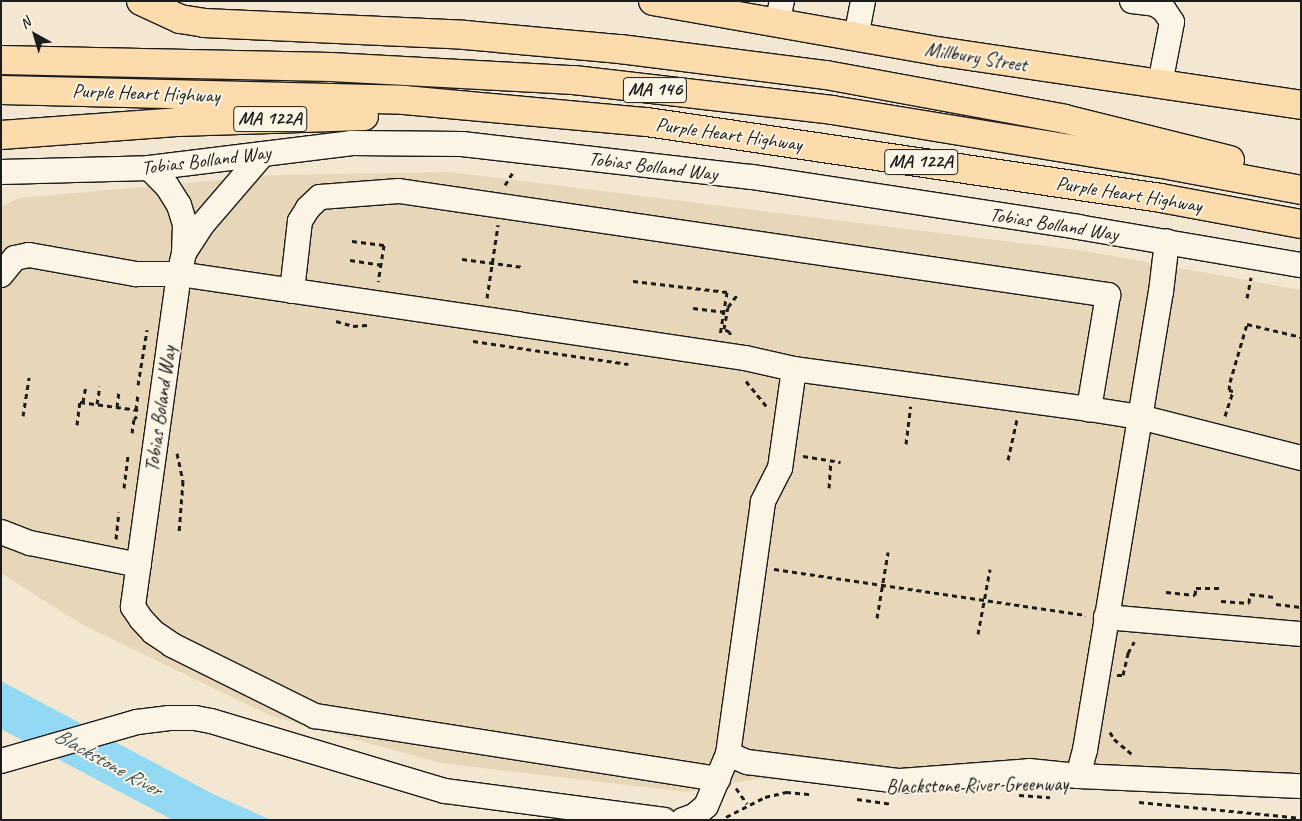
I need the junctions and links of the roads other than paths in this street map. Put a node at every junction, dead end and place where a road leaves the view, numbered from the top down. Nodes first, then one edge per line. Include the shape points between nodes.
1 (141, 1) edge
2 (653, 1) edge
3 (863, 1) edge
4 (1132, 1) edge
5 (171, 10) edge
6 (779, 13) edge
7 (856, 37) junction
8 (1, 60) edge
9 (1160, 84) junction
10 (1, 90) edge
11 (1301, 105) edge
12 (540, 111) junction
13 (1, 135) edge
14 (263, 154) junction
15 (149, 168) junction
16 (1, 172) edge
17 (1301, 181) edge
18 (1301, 190) edge
19 (1301, 224) edge
20 (1167, 241) junction
21 (181, 264) junction
22 (1301, 265) edge
23 (1, 275) edge
24 (292, 290) junction
25 (794, 369) junction
26 (1089, 409) junction
27 (1140, 417) junction
28 (1301, 458) edge
29 (1, 532) edge
30 (139, 566) junction
31 (1099, 617) junction
32 (1301, 634) edge
33 (728, 754) junction
34 (1, 761) edge
35 (1078, 776) junction
36 (718, 779) junction
37 (1301, 786) edge
38 (664, 820) edge
39 (683, 820) edge

1 - 5 main road
2 - 6 main road, Millbury Street
3 - 7 street
4 - 9 street via 1154,4 1164,10 1172,22
5 - 17 main road via 232,25 464,35 757,65 942,94 1065,119 1212,155
6 - 7 main road, Millbury Street
7 - 9 main road, Millbury Street
8 - 18 main road, Purple Heart Highway / MA 146 via 331,67 574,80 832,110
9 - 11 main road, Millbury Street
10 - 12 main road, Purple Heart Highway via 404,100
12 - 13 main road, MA 122A via 205,121
12 - 19 main road, Purple Heart Highway / MA 122A via 647,122 1131,194
14 - 15 street, Tobias Bolland Way
14 - 20 street, Tobias Bolland Way via 352,143 462,144 752,177
14 - 21 street, Tobias Boland Way via 208,218
15 - 16 street, Tobias Bolland Way
15 - 21 street, Tobias Boland Way via 167,186 179,205 185,225
20 - 22 street, Tobias Bolland Way
20 - 27 street
21 - 23 street via 136,274 29,255 16,258
21 - 24 street
21 - 30 street, Tobias Boland Way
24 - 25 street via 745,358
24 - 26 street via 300,221 308,208 320,197 399,191 1098,293 1108,295
25 - 26 street
25 - 33 street via 780,468 763,502
26 - 27 street
27 - 28 street
27 - 31 street
29 - 30 street via 30,543
30 - 36 street, Tobias Boland Way via 133,606 153,632 172,645 315,716
31 - 32 street
31 - 35 street via 1086,750
33 - 35 street via 747,762 900,781 1029,771
33 - 36 street
34 - 38 street via 138,722 195,718 446,791
35 - 37 street
36 - 39 street via 706,806

